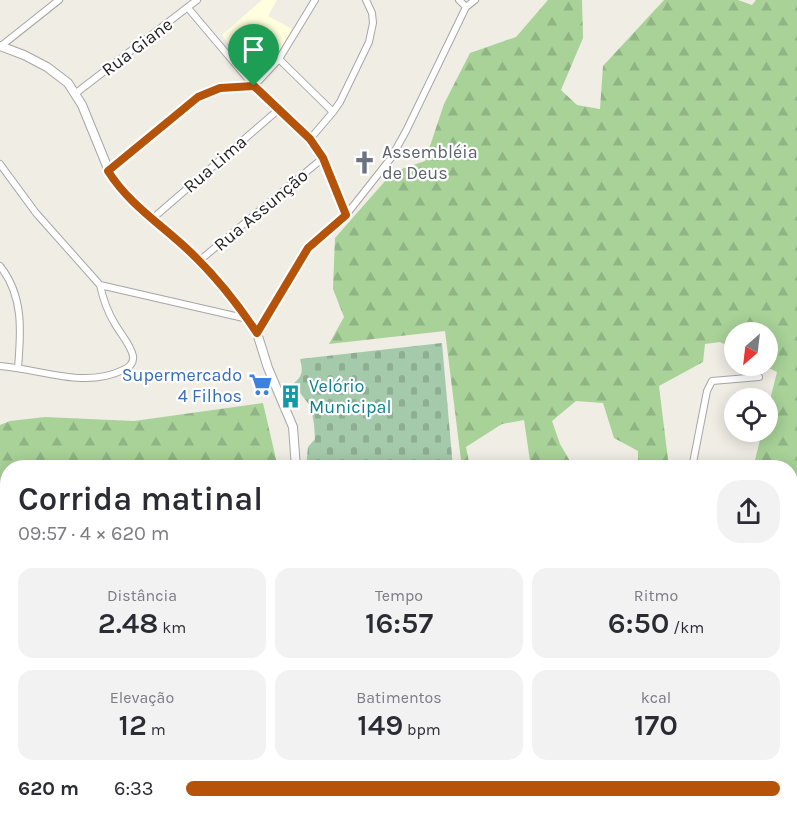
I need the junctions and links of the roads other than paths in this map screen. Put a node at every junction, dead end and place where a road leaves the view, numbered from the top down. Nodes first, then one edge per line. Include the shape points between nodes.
1 (58, 0) edge
2 (197, 0) edge
3 (315, 0) edge
4 (366, 0) edge
5 (459, 0) edge
6 (475, 0) edge
7 (466, 7) junction
8 (188, 8) junction
9 (0, 46) edge
10 (279, 59) junction
11 (254, 86) junction
12 (76, 93) junction
13 (278, 110) junction
14 (333, 112) junction
15 (310, 139) junction
16 (323, 158) junction
17 (0, 164) edge
18 (108, 171) junction
19 (346, 215) junction
20 (152, 219) junction
21 (199, 261) junction
22 (0, 267) edge
23 (100, 285) junction
24 (248, 319) junction
25 (257, 333) junction
26 (0, 366) edge
27 (18, 368) junction
28 (759, 377) dead end
29 (295, 460) edge
30 (694, 460) edge

1 - 9 street
2 - 8 street, Rua Giane
3 - 10 street
4 - 14 street via 372,13 372,31
5 - 7 street
6 - 7 street
7 - 19 street via 391,158
8 - 11 street
8 - 12 street, Rua Giane
9 - 12 street via 47,67
10 - 11 street
10 - 14 street
11 - 13 street
11 - 18 street via 220,88 198,97
12 - 18 street
13 - 15 street
13 - 20 street, Rua Lima
14 - 15 street
15 - 16 street
16 - 19 street
16 - 21 street, Rua Assunção
17 - 23 street via 41,219
18 - 20 street via 125,194
19 - 25 street via 308,248
20 - 21 street
21 - 24 street
22 - 27 street via 10,282 20,315
23 - 24 street
23 - 27 street via 108,313 132,350 130,366 113,375 88,379
24 - 25 street
25 - 29 street via 293,427
26 - 27 street
28 - 30 street via 712,381

